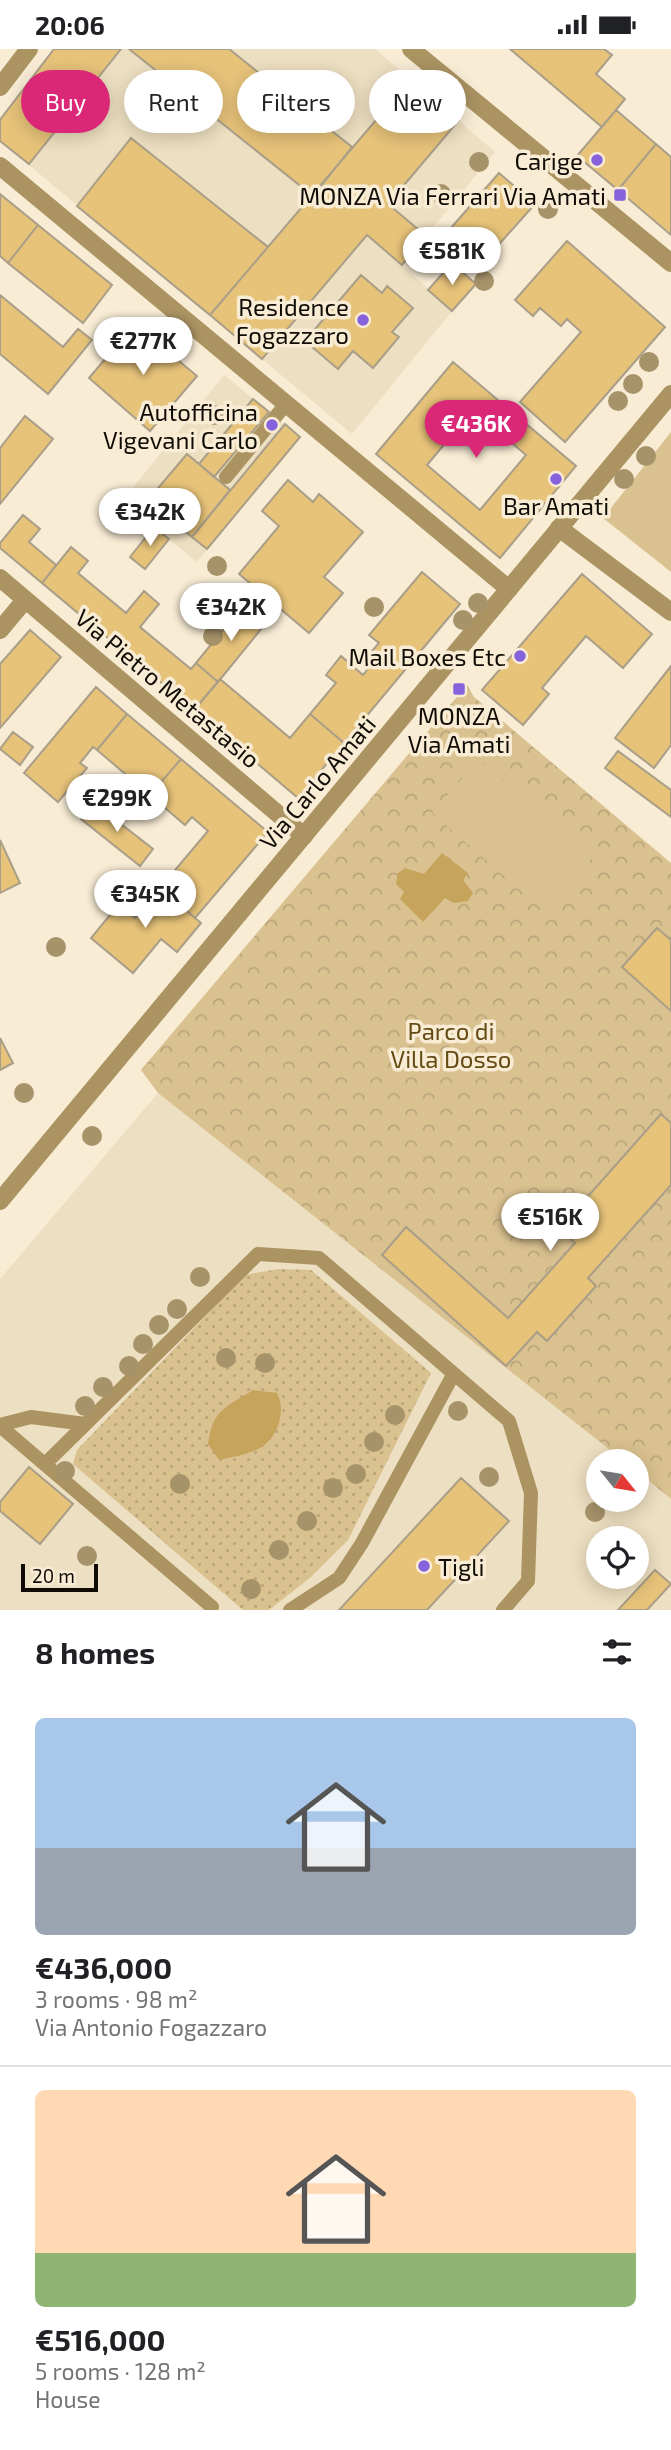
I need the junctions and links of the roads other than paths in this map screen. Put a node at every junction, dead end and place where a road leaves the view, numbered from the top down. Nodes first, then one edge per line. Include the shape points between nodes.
1 (29, 49) edge
2 (411, 49) edge
3 (0, 87) edge
4 (0, 166) edge
5 (671, 263) edge
6 (671, 394) edge
7 (286, 404) junction
8 (226, 477) dead end
9 (559, 528) junction
10 (0, 578) edge
11 (509, 589) junction
12 (25, 600) junction
13 (671, 612) edge
14 (0, 630) edge
15 (304, 835) junction
16 (0, 1201) edge
17 (453, 1375) junction
18 (85, 1424) junction
19 (0, 1425) edge
20 (45, 1464) junction
21 (213, 1609) edge
22 (290, 1610) edge
23 (503, 1610) edge

1 - 3 street
2 - 5 street
4 - 7 street
6 - 9 street, Via Carlo Amati
7 - 8 lane
7 - 11 street
9 - 11 street, Via Carlo Amati
9 - 13 street
10 - 12 street, Via Pietro Metastasio
11 - 15 street, Via Carlo Amati
12 - 14 street
12 - 15 street, Via Pietro Metastasio
15 - 16 street, Via Carlo Amati
17 - 18 lane via 320,1258 258,1254
17 - 22 lane via 339,1578
17 - 23 lane via 509,1421 531,1493 528,1581
18 - 19 lane via 31,1417
18 - 20 lane
19 - 20 lane
20 - 21 lane

